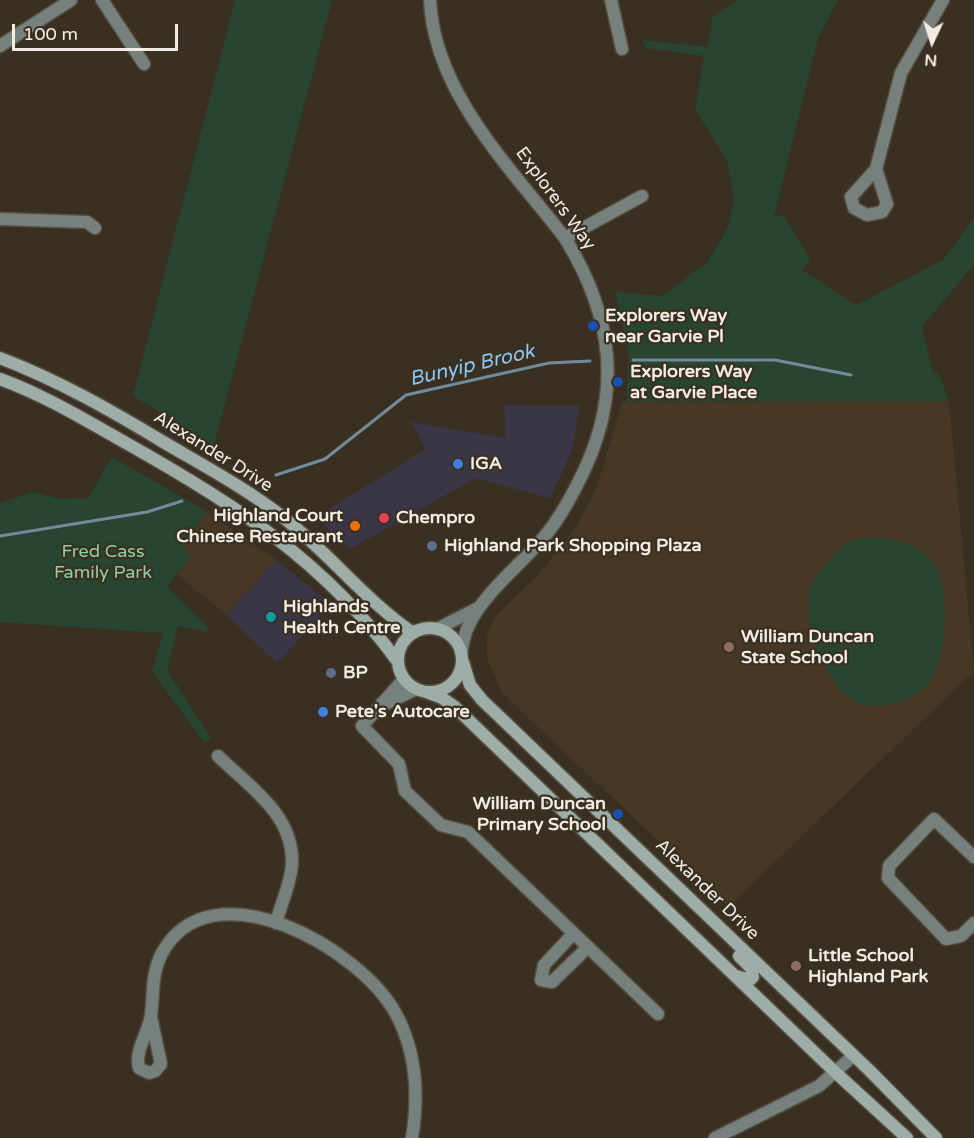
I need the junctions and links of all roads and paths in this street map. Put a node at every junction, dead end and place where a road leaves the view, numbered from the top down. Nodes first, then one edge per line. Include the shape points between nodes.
1 (71, 0) edge
2 (102, 0) edge
3 (430, 0) edge
4 (611, 0) edge
5 (943, 0) edge
6 (0, 46) edge
7 (622, 49) dead end
8 (144, 63) dead end
9 (876, 169) dead end
10 (642, 196) dead end
11 (0, 219) edge
12 (95, 228) dead end
13 (565, 238) junction
14 (0, 358) edge
15 (1, 381) edge
16 (478, 608) junction
17 (437, 629) junction
18 (413, 633) junction
19 (462, 658) junction
20 (398, 662) junction
21 (404, 679) junction
22 (421, 690) junction
23 (379, 707) junction
24 (218, 756) dead end
25 (974, 857) edge
26 (714, 921) junction
27 (276, 923) junction
28 (974, 923) edge
29 (573, 934) junction
30 (587, 948) junction
31 (734, 976) junction
32 (658, 1014) dead end
33 (151, 1017) dead end
34 (853, 1056) junction
35 (835, 1072) junction
36 (721, 1137) edge
37 (412, 1138) edge
38 (907, 1138) edge
39 (936, 1138) edge

1 - 6 street
2 - 8 street
3 - 13 street, Explorers Way via 436,40 456,94
4 - 7 street
5 - 9 street via 901,74
10 - 13 street
11 - 12 street via 87,222
13 - 16 street, Explorers Way via 593,289 607,346 608,384 602,425 587,464 546,536
14 - 18 main road, Alexander Drive via 53,380 224,476 322,549 378,606
15 - 20 main road, Alexander Drive via 58,405 247,514 316,569 361,614
16 - 17 street, Explorers Way
16 - 19 street, Explorers Way via 467,628
17 - 18 main road
17 - 19 main road via 455,640
18 - 20 main road via 401,646
19 - 22 main road via 460,674 453,682 438,691
19 - 26 main road, Alexander Drive via 470,685 482,700
20 - 21 main road
21 - 22 main road
21 - 23 street
22 - 23 street
22 - 31 main road via 455,707
23 - 29 street via 362,726 399,764 405,791 441,825 468,832
24 - 27 street via 279,814 291,838 292,866
25 - 28 street via 934,819 889,866 887,873 946,939 961,936
26 - 31 main road via 754,973 750,980
26 - 34 main road, Alexander Drive
27 - 33 street via 223,913 183,929 163,951 154,974
27 - 37 street via 349,960 376,985 395,1012 413,1060 416,1100
29 - 30 street
29 - 30 street via 544,965 541,980 552,982
30 - 32 street
31 - 35 main road
34 - 35 street
34 - 39 main road, Alexander Drive
35 - 36 street via 809,1092
35 - 38 main road

